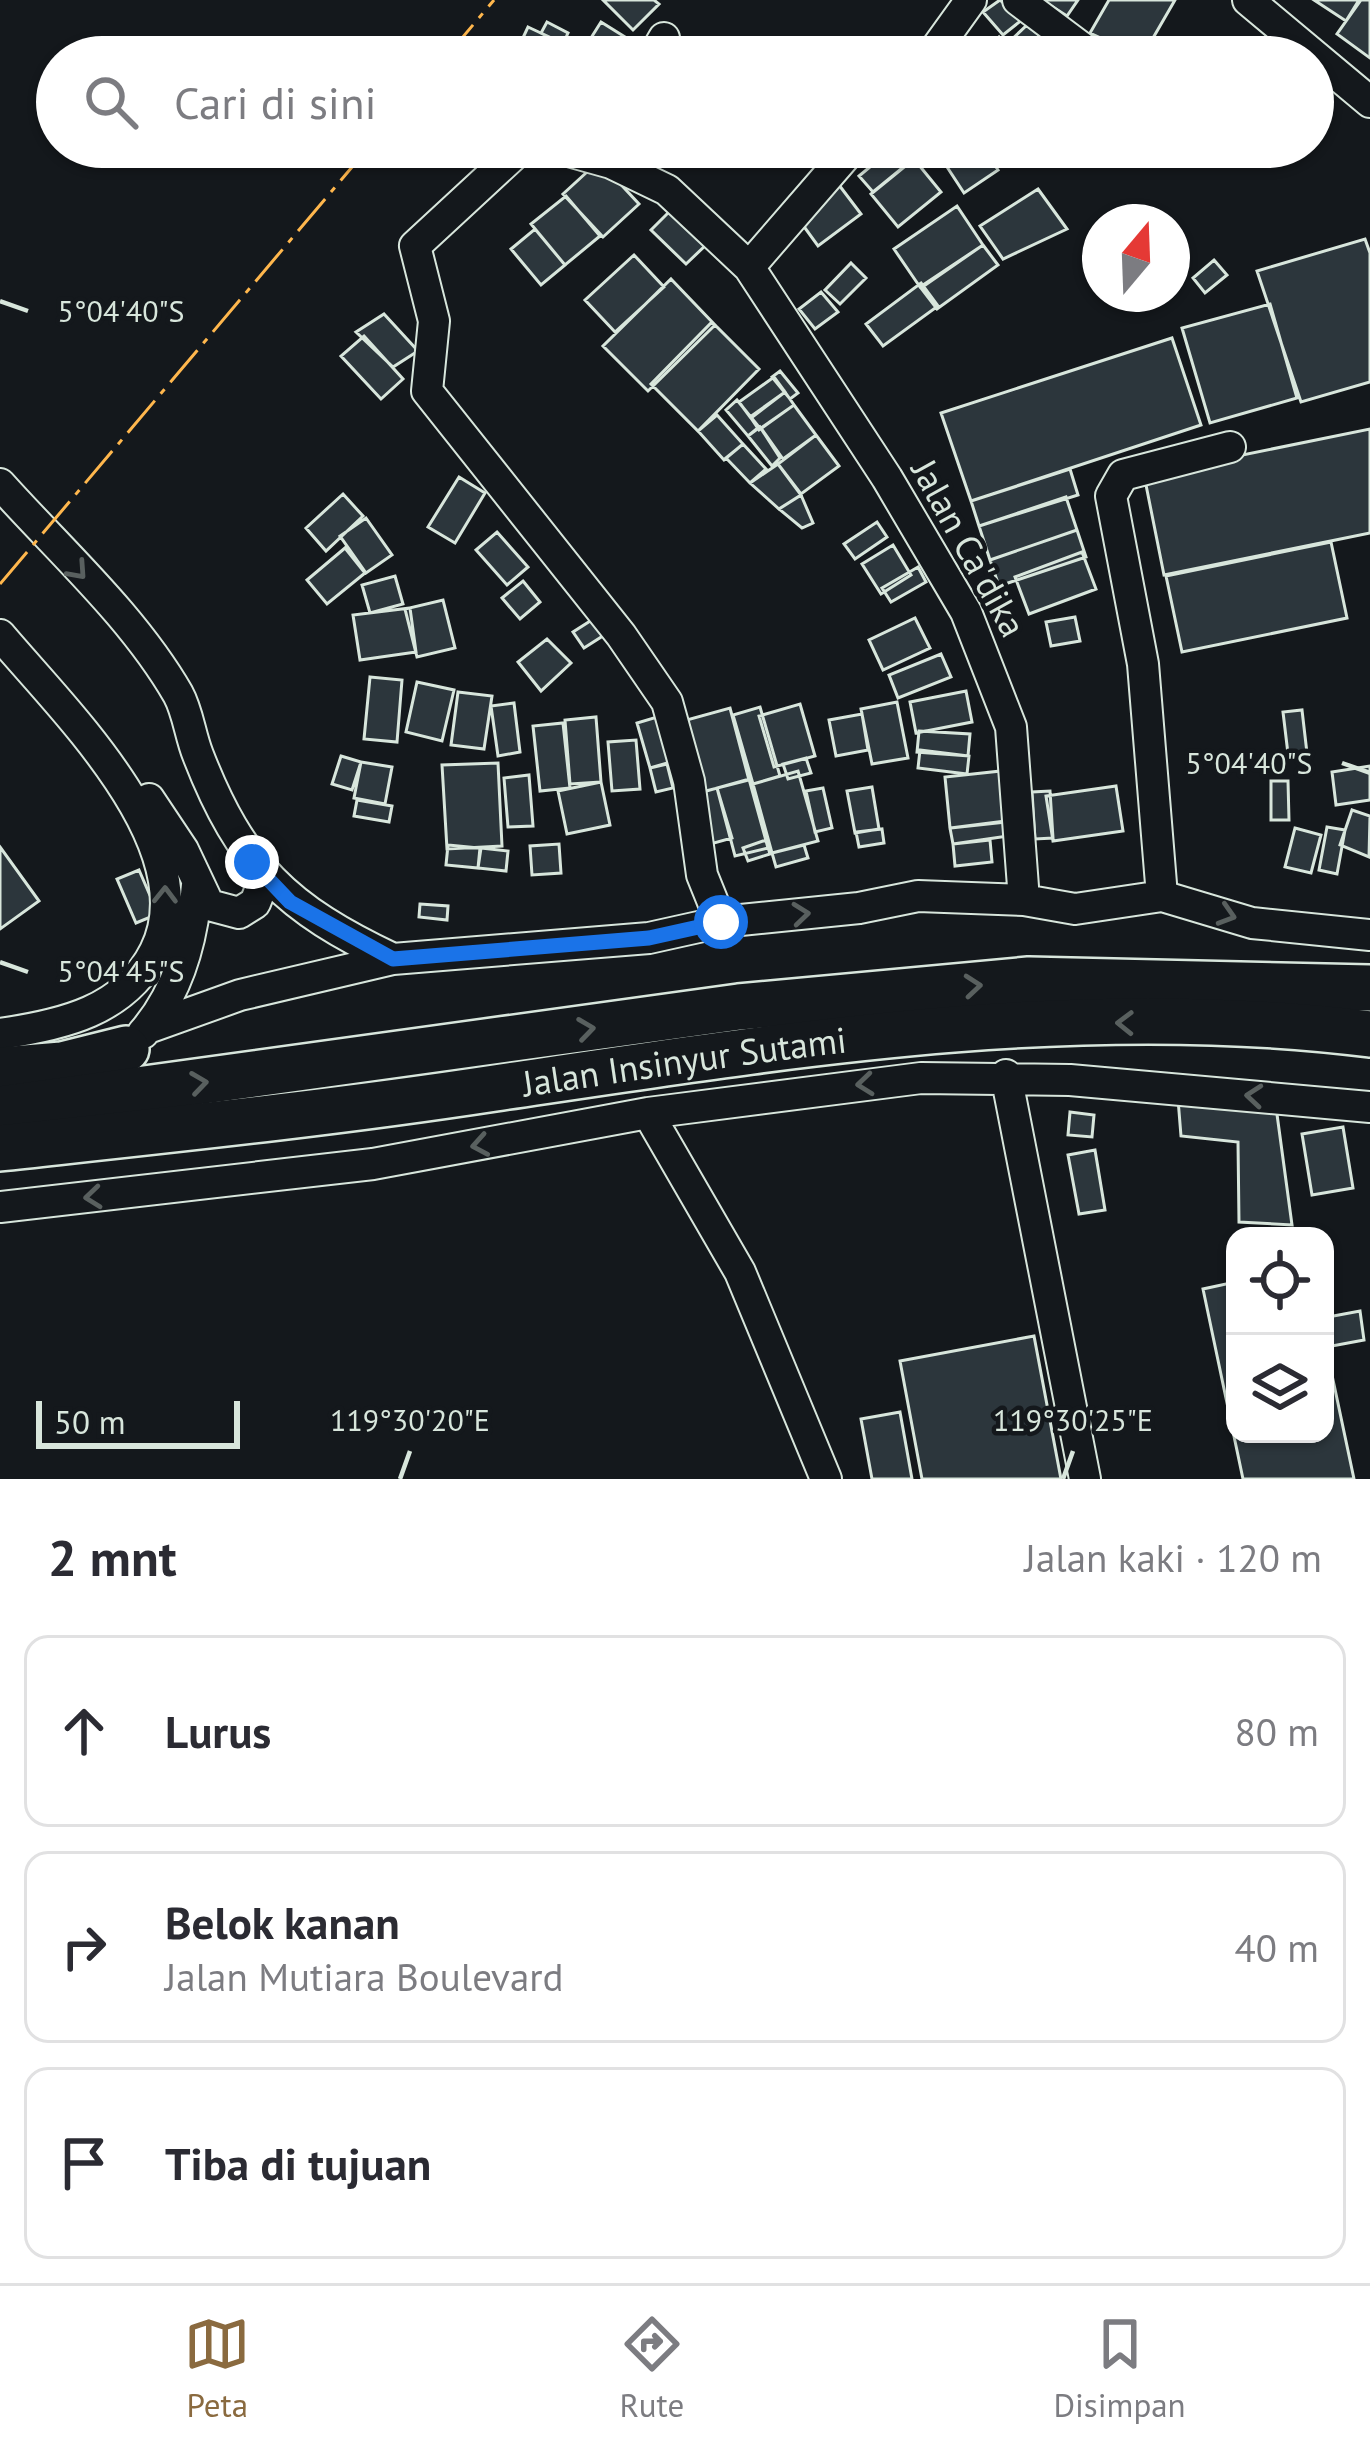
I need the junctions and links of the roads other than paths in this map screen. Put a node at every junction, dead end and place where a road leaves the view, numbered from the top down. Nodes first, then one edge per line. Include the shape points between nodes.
1 (971, 0) edge
2 (1018, 0) edge
3 (1248, 0) edge
4 (945, 36) edge
5 (1066, 36) edge
6 (1291, 36) edge
7 (1334, 71) edge
8 (1370, 101) edge
9 (500, 168) edge
10 (626, 168) edge
11 (835, 168) edge
12 (749, 267) junction
13 (1230, 447) dead end
14 (0, 484) edge
15 (0, 635) edge
16 (90, 741) junction
17 (252, 862) junction
18 (197, 885) junction
19 (1162, 896) junction
20 (1024, 901) junction
21 (721, 922) junction
22 (1370, 935) edge
23 (393, 959) junction
24 (1370, 988) edge
25 (0, 1034) edge
26 (1370, 1034) edge
27 (137, 1039) junction
28 (0, 1070) edge
29 (1006, 1076) junction
30 (1370, 1107) edge
31 (0, 1109) edge
32 (648, 1113) junction
33 (0, 1148) edge
34 (0, 1207) edge
35 (826, 1479) edge
36 (1084, 1479) edge

1 - 4 street
2 - 5 street
3 - 6 street
7 - 8 street
9 - 21 street via 416,246 434,321 427,391 667,702 702,875
10 - 12 street, Jalan Ca'dika via 667,190
11 - 12 street
12 - 20 street, Jalan Ca'dika via 887,478 990,663 1011,727
13 - 19 street via 1123,476 1111,496 1143,664
14 -> 17 street via 146,647 181,698 198,756
15 - 16 street
16 - 18 street via 131,771
25 -> 16 street via 111,1004 142,975 164,932 165,873 143,820
17 - 18 street via 261,888 238,913 209,905
17 - 23 street via 290,902
18 - 27 street via 182,965
19 - 20 street via 1075,909
19 -> 22 street via 1252,923
21 -> 20 street via 918,896
21 - 23 street via 649,938
23 - 27 street via 240,995
31 -> 24 highway, Jalan Insinyur Sutami via 739,1007 1029,980
26 -> 33 highway, Jalan Insinyur Sutami via 1030,1021 923,1028
27 - 28 highway via 62,1065
30 -> 29 street
29 -> 32 street via 834,1087
29 - 36 street
32 -> 34 street via 374,1164
32 - 35 street via 740,1272

